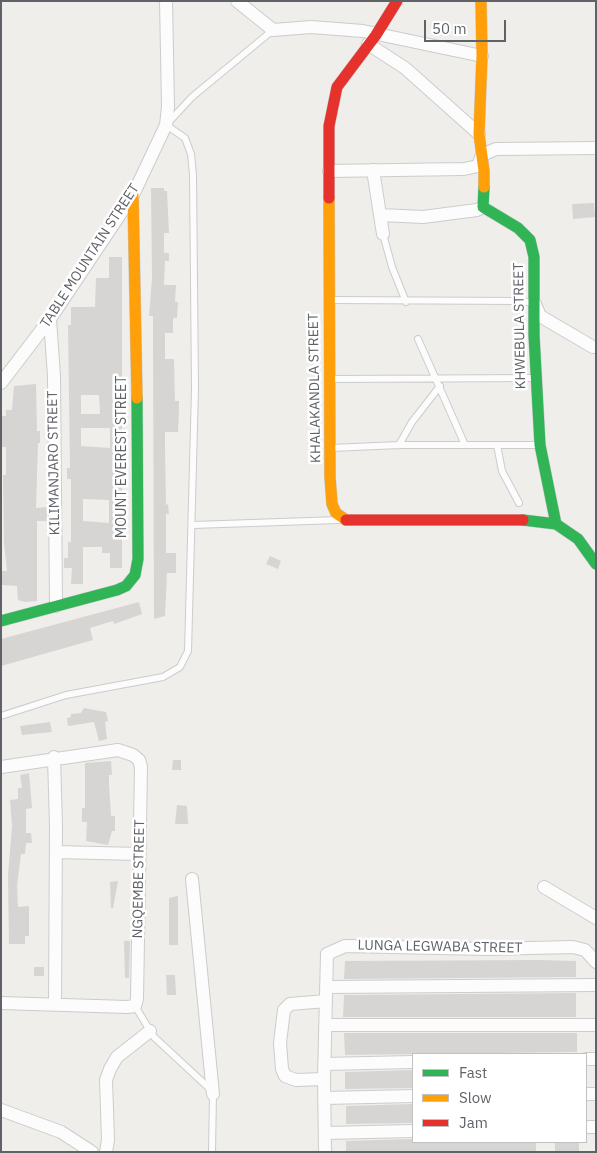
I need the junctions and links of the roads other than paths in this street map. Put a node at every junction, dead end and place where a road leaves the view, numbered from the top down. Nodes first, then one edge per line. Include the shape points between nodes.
1 (166, 1) edge
2 (237, 1) edge
3 (397, 1) edge
4 (481, 1) edge
5 (273, 30) junction
6 (372, 39) junction
7 (482, 56) junction
8 (166, 125) junction
9 (478, 134) junction
10 (596, 148) edge
11 (482, 155) junction
12 (374, 170) junction
13 (329, 171) junction
14 (133, 194) junction
15 (483, 207) junction
16 (380, 214) junction
17 (383, 234) joint
18 (329, 300) junction
19 (406, 302) junction
20 (535, 304) junction
21 (50, 319) junction
22 (418, 339) dead end
23 (593, 347) dead end
24 (437, 378) junction
25 (536, 378) junction
26 (330, 379) junction
27 (1, 383) edge
28 (440, 386) junction
29 (399, 445) junction
30 (465, 445) junction
31 (497, 445) junction
32 (540, 445) junction
33 (331, 448) junction
34 (519, 503) dead end
35 (343, 520) junction
36 (556, 524) junction
37 (193, 525) junction
38 (596, 564) edge
39 (56, 606) junction
40 (1, 621) edge
41 (1, 716) edge
42 (54, 758) junction
43 (1, 767) edge
44 (56, 852) junction
45 (140, 854) junction
46 (192, 880) dead end
47 (544, 887) dead end
48 (596, 918) edge
49 (596, 962) edge
50 (596, 985) edge
51 (326, 987) junction
52 (326, 1001) junction
53 (1, 1003) edge
54 (55, 1003) junction
55 (135, 1006) junction
56 (325, 1025) junction
57 (596, 1025) edge
58 (150, 1031) junction
59 (412, 1062) edge
60 (324, 1064) junction
61 (324, 1079) junction
62 (213, 1094) junction
63 (412, 1096) edge
64 (324, 1098) junction
65 (1, 1110) edge
66 (412, 1131) edge
67 (325, 1133) junction
68 (92, 1152) edge
69 (106, 1152) edge
70 (212, 1152) edge
71 (325, 1152) edge

1 - 8 street, TABLE MOUNTAIN STREET
2 - 5 street
3 - 6 street, KHALAKANDLA STREET
4 - 7 street
5 - 6 street via 320,27
5 - 8 lane via 192,97
6 - 7 street
6 - 9 street
6 - 13 street, KHALAKANDLA STREET via 337,87 329,126
7 - 9 street
8 - 14 street, TABLE MOUNTAIN STREET
8 - 37 lane via 185,138 193,175
9 - 11 street
10 - 11 street via 496,149
11 - 12 street via 478,166 464,169
11 - 15 street
12 - 13 street
12 - 16 street
13 - 18 street, KHALAKANDLA STREET
14 - 21 street, TABLE MOUNTAIN STREET
14 - 39 street, MOUNT EVEREST STREET via 137,568 131,581 117,590
15 - 16 street via 423,218
15 - 20 street, KHWEBULA STREET via 518,228 530,240 534,258
16 - 17 street
17 - 19 lane
18 - 19 lane
18 - 26 street, KHALAKANDLA STREET
19 - 20 lane via 520,301
20 - 23 street via 540,316
20 - 25 street, KHWEBULA STREET
21 - 27 street, TABLE MOUNTAIN STREET
21 - 39 street, KILIMANJARO STREET via 54,376
22 - 24 lane
24 - 25 lane
24 - 26 lane
24 - 28 lane
25 - 32 street, KHWEBULA STREET
26 - 33 street, KHALAKANDLA STREET
28 - 29 lane
28 - 30 lane
29 - 30 lane
29 - 33 lane
30 - 31 lane
31 - 32 lane
31 - 34 lane via 502,471
32 - 36 street, KHWEBULA STREET
33 - 35 street, KHALAKANDLA STREET via 332,504
35 - 36 street via 510,518
35 - 37 lane
36 - 38 street via 578,539
37 - 41 lane via 188,651 180,667 163,677 66,695
39 - 40 street, MOUNT EVEREST STREET
42 - 43 street, NGQEMBE STREET
42 - 44 street
42 - 45 street, NGQEMBE STREET via 118,750 127,751 139,760
44 - 45 street
44 - 54 street
45 - 55 street, NGQEMBE STREET via 138,999
46 - 62 street
47 - 48 street
49 - 51 street, LUNGA LEGWABA STREET via 585,950 573,947 345,946 327,954
50 - 51 street
51 - 52 street, LUNGA LEGWABA STREET
52 - 56 street, LUNGA LEGWABA STREET
52 - 61 street via 290,1004 284,1010 280,1043 285,1076 296,1080
53 - 54 street
54 - 55 street
55 - 58 lane
56 - 57 street
56 - 60 street, LUNGA LEGWABA STREET
58 - 62 lane
58 - 69 street via 117,1056 106,1080
59 - 60 street
60 - 61 street, LUNGA LEGWABA STREET
61 - 64 street, LUNGA LEGWABA STREET
62 - 70 lane
63 - 64 street
64 - 67 street, LUNGA LEGWABA STREET
65 - 68 street via 61,1132
66 - 67 street
67 - 71 street, LUNGA LEGWABA STREET

